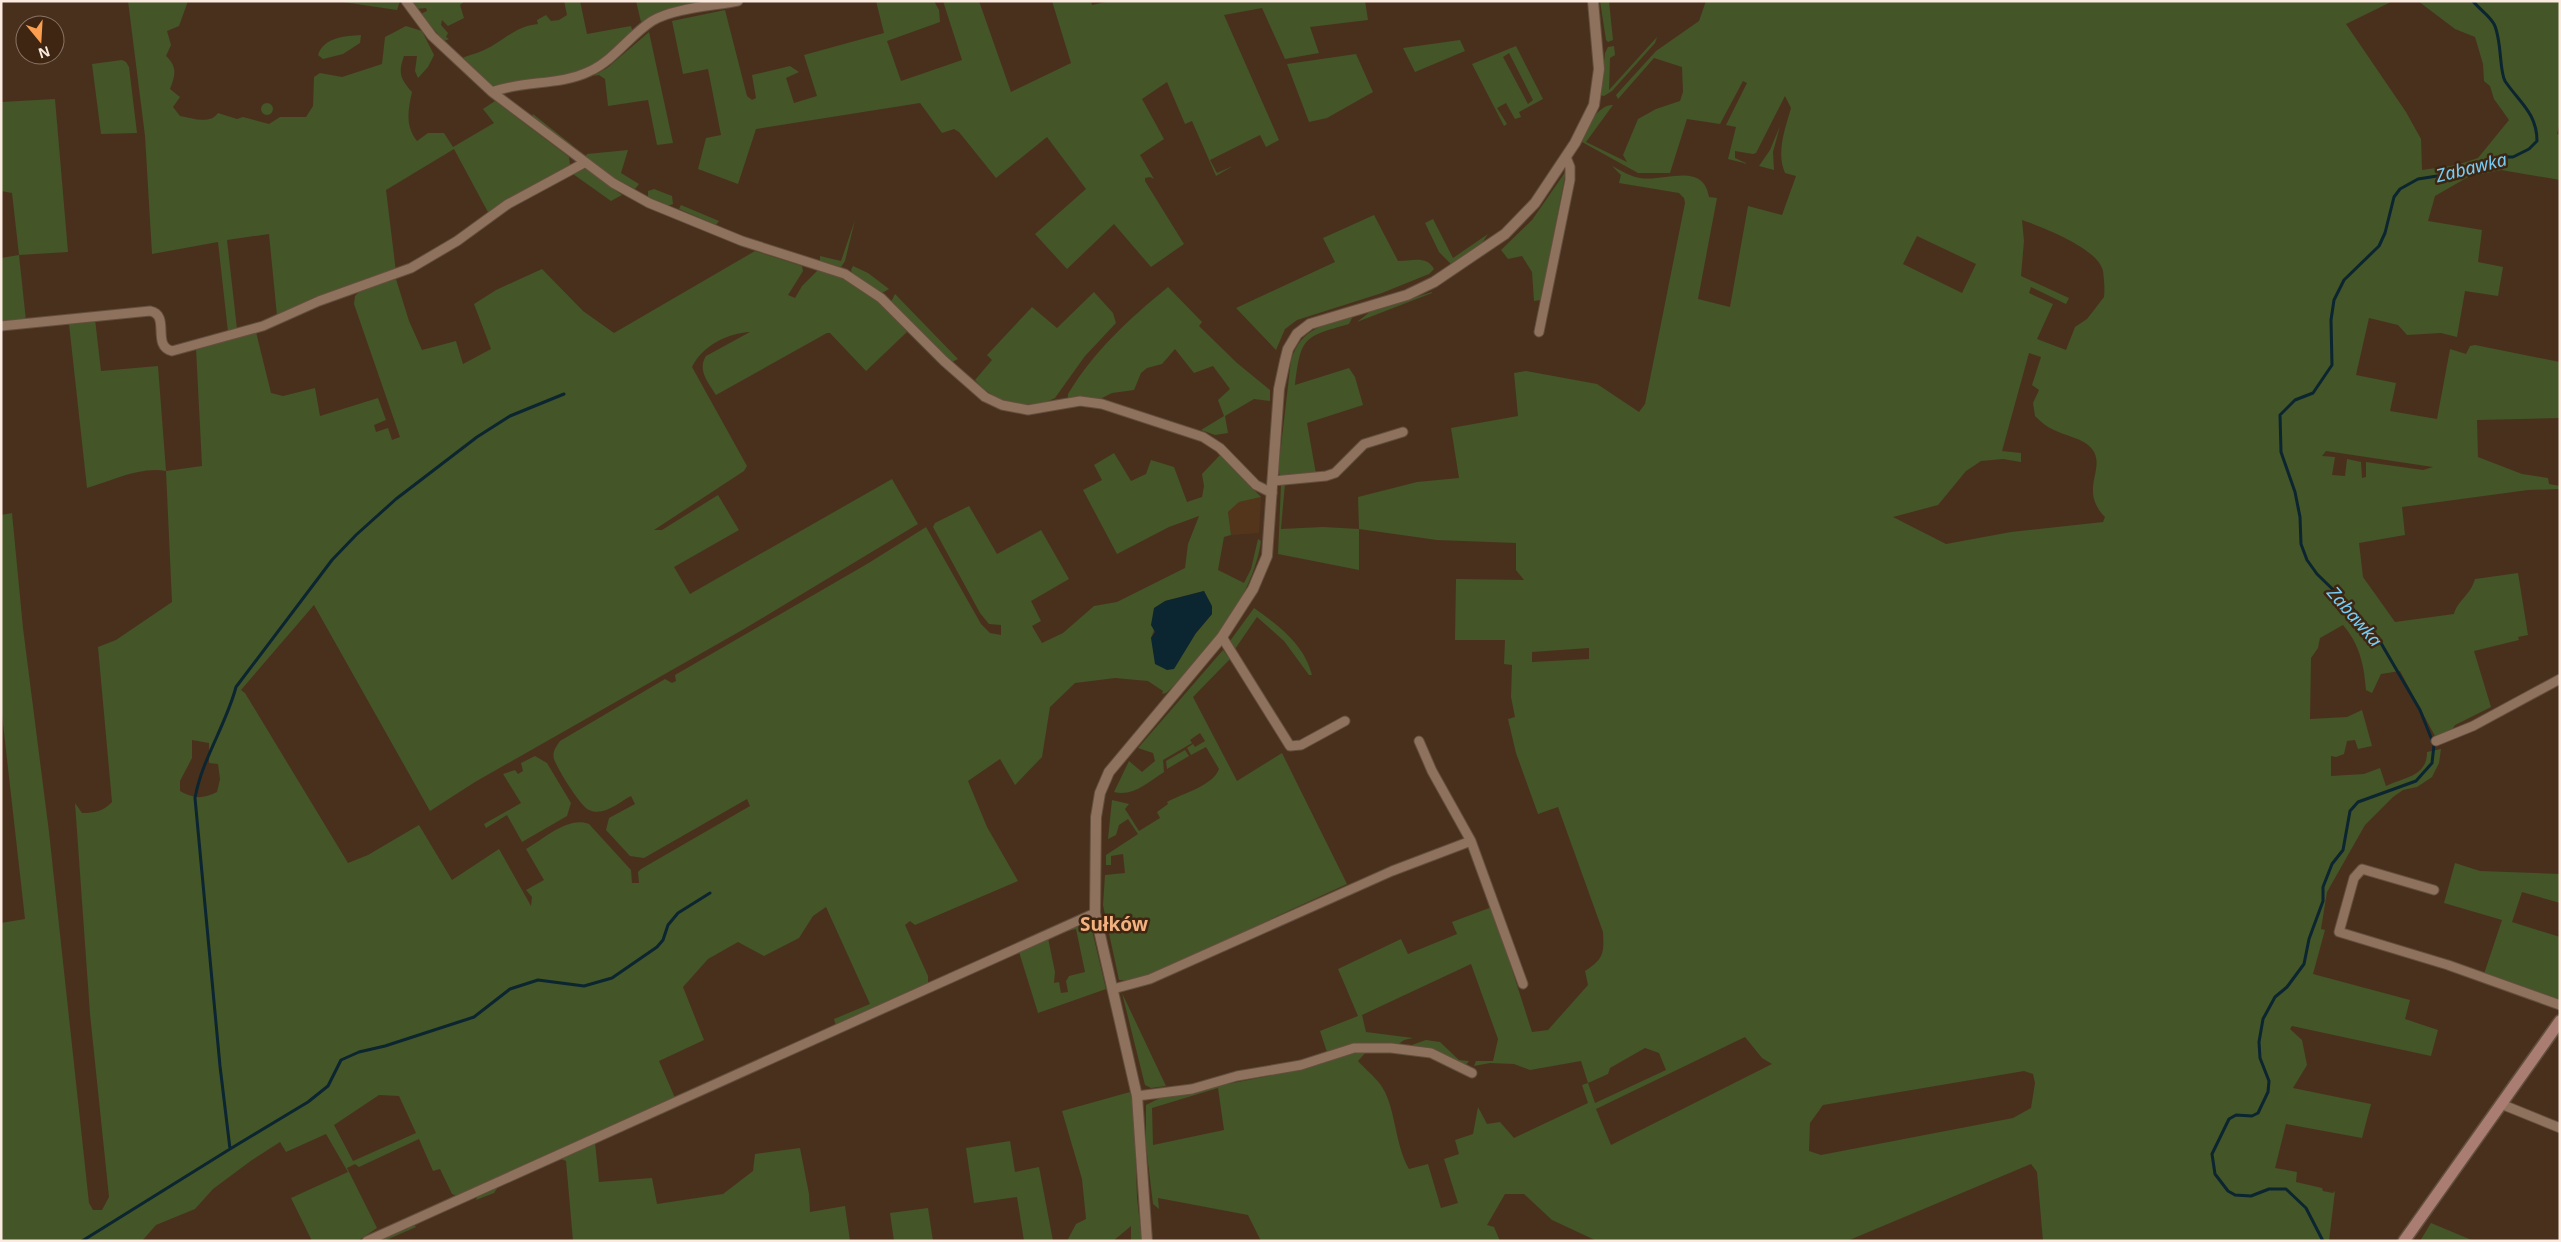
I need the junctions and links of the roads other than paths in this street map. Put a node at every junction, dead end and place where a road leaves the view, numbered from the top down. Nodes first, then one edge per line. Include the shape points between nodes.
1 (406, 1) edge
2 (738, 1) edge
3 (1593, 1) edge
4 (492, 92) junction
5 (1566, 157) junction
6 (584, 163) junction
7 (1, 326) edge
8 (1540, 332) dead end
9 (1403, 432) dead end
10 (1273, 481) junction
11 (1272, 493) junction
12 (1222, 637) junction
13 (2560, 679) edge
14 (1345, 720) dead end
15 (1419, 741) dead end
16 (2436, 741) dead end
17 (1471, 841) junction
18 (2434, 890) dead end
19 (1095, 913) junction
20 (1523, 984) dead end
21 (1114, 989) junction
22 (2560, 1005) edge
23 (2560, 1021) edge
24 (1472, 1073) dead end
25 (1137, 1096) junction
26 (2501, 1104) junction
27 (2560, 1128) edge
28 (367, 1241) edge
29 (1147, 1241) edge
30 (2404, 1241) edge

1 - 4 street via 432,36
2 - 4 street via 663,15 651,21 620,50 590,71
3 - 5 street via 1599,68 1594,105
4 - 6 street
5 - 8 street via 1570,180
5 - 10 street via 1516,224 1445,276 1407,295 1310,324 1297,334 1288,349 1279,389
6 - 7 street via 508,204 412,268 219,340 166,349 162,345 159,316 150,312
6 - 11 street via 613,184 649,203 742,241 845,274 880,298 986,397 1002,405 1028,410 1080,401 1102,404 1203,437 1220,448 1256,485
9 - 10 street via 1364,444 1335,473
10 - 11 street
11 - 12 street via 1267,556 1253,589
12 - 14 street via 1290,746 1301,745
12 - 19 street via 1109,772 1100,793 1096,817
13 - 16 street via 2473,726
15 - 17 street
17 - 20 street
17 - 21 street via 1392,871 1150,979
18 - 22 street via 2362,869 2354,878 2340,932 2448,965
19 - 21 street
19 - 28 street
21 - 25 street
23 - 26 main road
24 - 25 street via 1431,1053 1354,1048 1301,1065 1237,1076 1192,1089
25 - 29 street
26 - 27 street
26 - 30 main road

